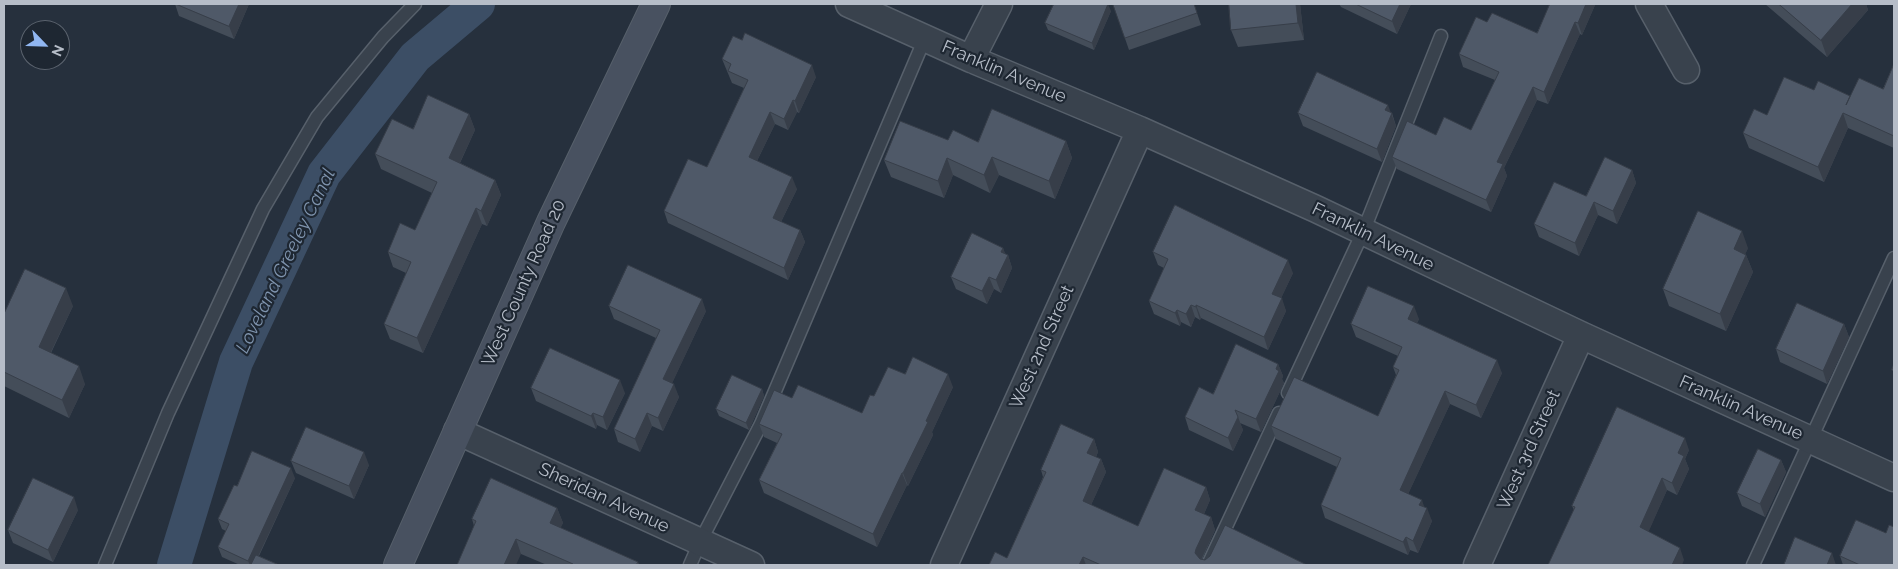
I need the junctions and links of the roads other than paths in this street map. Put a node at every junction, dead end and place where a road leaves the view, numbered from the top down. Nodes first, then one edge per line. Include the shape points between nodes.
1 (415, 4) edge
2 (656, 4) edge
3 (849, 4) edge
4 (999, 4) edge
5 (1649, 4) edge
6 (1441, 36) dead end
7 (925, 38) junction
8 (971, 59) junction
9 (1686, 70) dead end
10 (1140, 130) junction
11 (1363, 232) junction
12 (1894, 258) edge
13 (1581, 335) junction
14 (457, 431) junction
15 (1811, 440) junction
16 (1894, 478) edge
17 (700, 542) junction
18 (105, 565) edge
19 (398, 565) edge
20 (690, 565) edge
21 (751, 565) edge
22 (944, 565) edge
23 (1208, 565) edge
24 (1477, 565) edge
25 (1753, 565) edge

1 - 18 lane via 317,117 263,209 168,413
2 - 14 main road, West County Road 20 via 551,222
3 - 7 street, Franklin Avenue
4 - 8 street
5 - 9 street
6 - 11 lane
7 - 8 street, Franklin Avenue
7 - 17 lane via 761,424
8 - 10 street, Franklin Avenue
10 - 11 street, Franklin Avenue
10 - 22 street, West 2nd Street
11 - 13 street, Franklin Avenue
11 - 23 lane
12 - 15 lane
13 - 15 street, Franklin Avenue
13 - 24 street, West 3rd Street
14 - 17 street, Sheridan Avenue
14 - 19 main road, West County Road 20
15 - 16 street, Franklin Avenue
15 - 25 lane
17 - 20 lane
17 - 21 street, Sheridan Avenue

